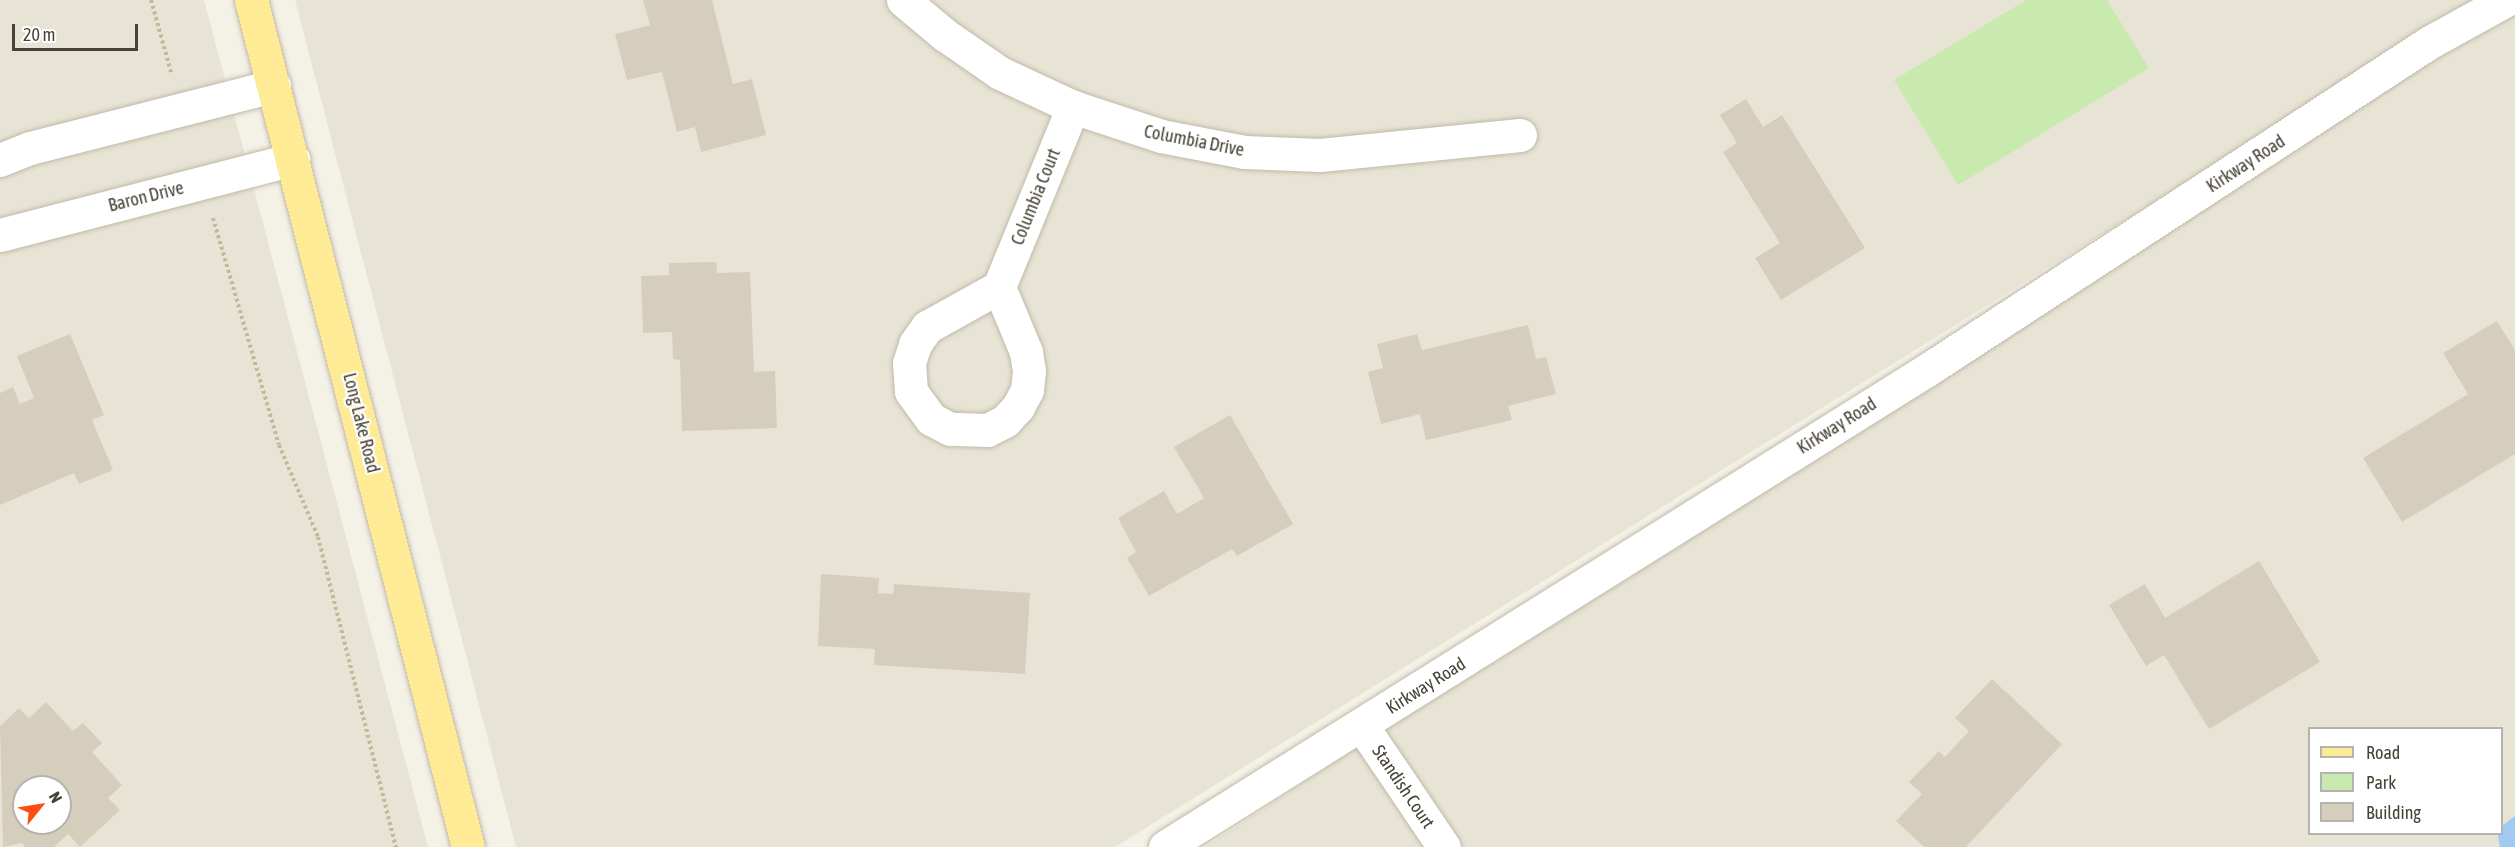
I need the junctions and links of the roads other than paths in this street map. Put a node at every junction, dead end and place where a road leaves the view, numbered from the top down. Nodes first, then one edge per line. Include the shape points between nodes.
1 (251, 0) edge
2 (903, 0) edge
3 (2506, 0) edge
4 (274, 86) junction
5 (1073, 107) junction
6 (1520, 135) dead end
7 (292, 159) junction
8 (0, 160) edge
9 (0, 235) edge
10 (999, 287) dead end
11 (1362, 726) junction
12 (468, 847) edge
13 (1165, 847) edge
14 (1444, 847) edge

1 - 4 main road, Long Lake Road
2 - 5 street, Columbia Drive via 1000,73
3 - 11 street, Kirkway Road via 2420,49 1937,364
4 - 7 main road, Long Lake Road
4 - 8 street via 30,148
5 - 6 street, Columbia Drive via 1161,136 1244,152 1320,155
5 - 10 street, Columbia Court
7 - 9 street, Baron Drive
7 - 12 main road, Long Lake Road
11 - 13 street, Kirkway Road
11 - 14 street, Standish Court

